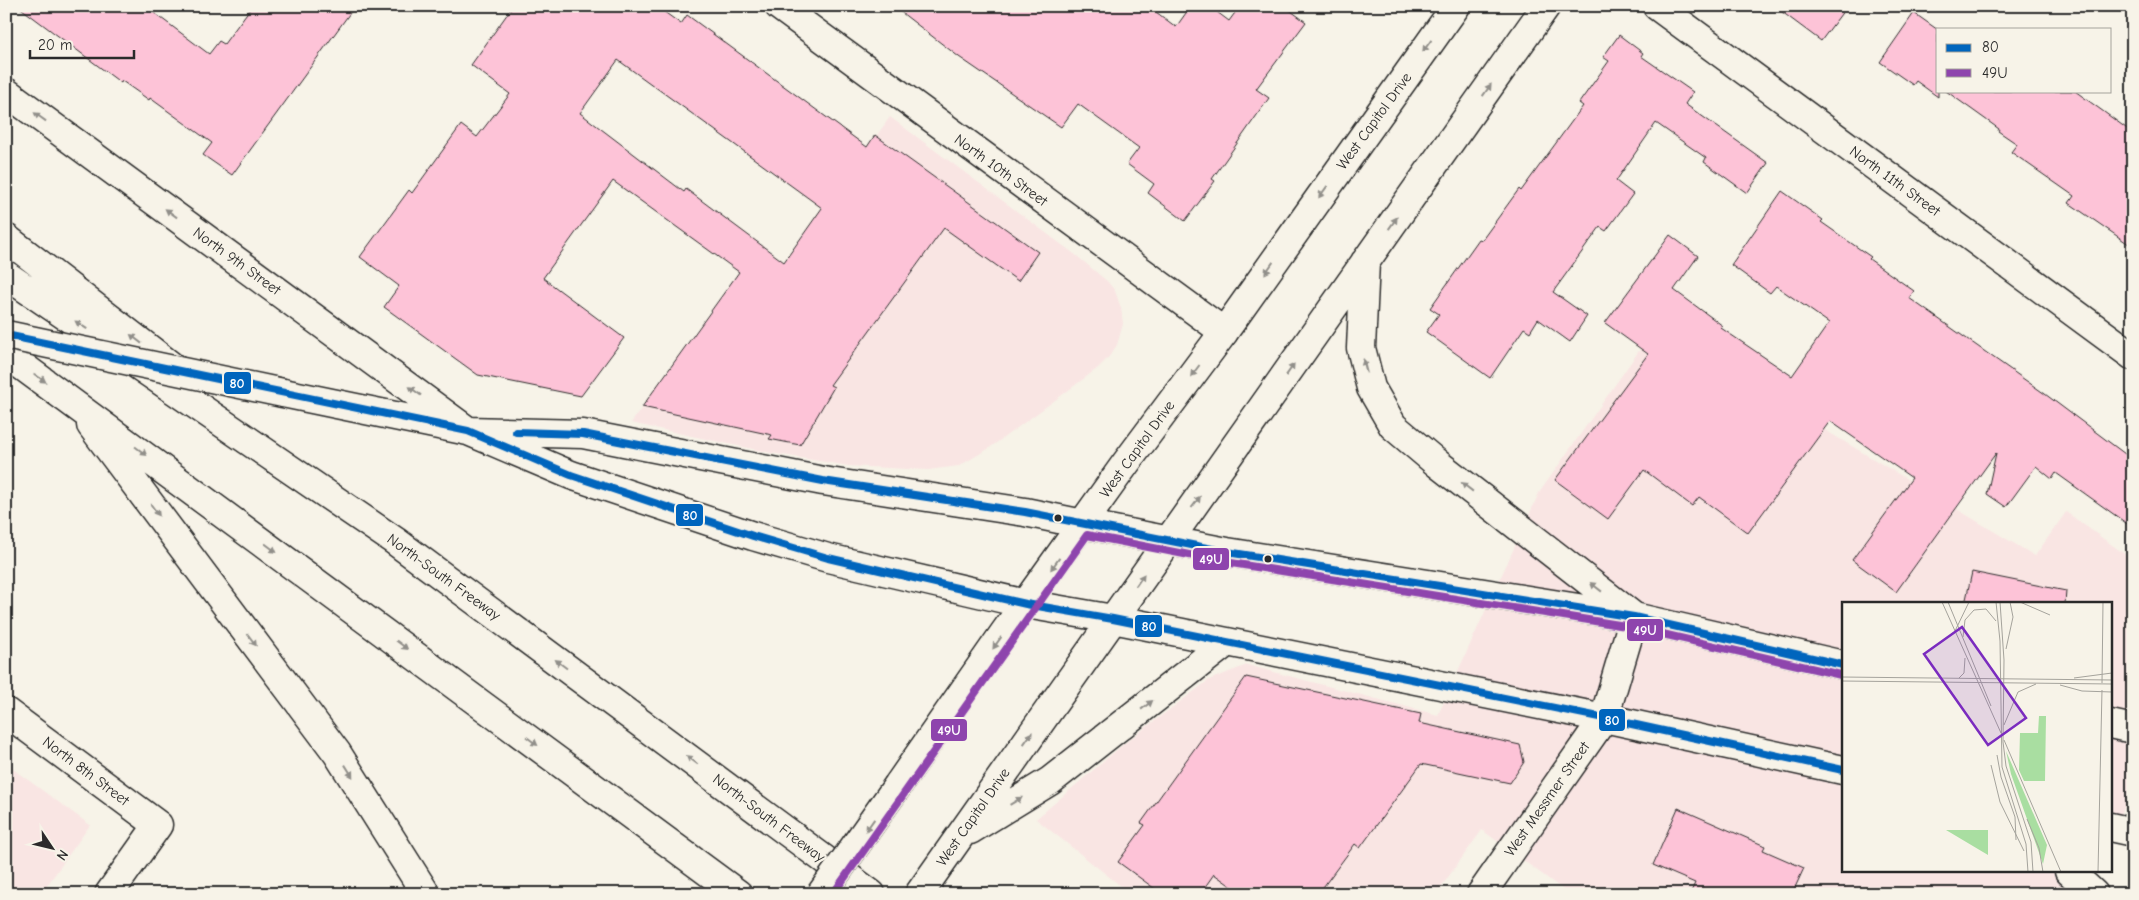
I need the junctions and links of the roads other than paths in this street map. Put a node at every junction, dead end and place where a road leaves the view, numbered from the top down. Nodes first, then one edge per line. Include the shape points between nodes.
1 (779, 6) edge
2 (1456, 6) edge
3 (1546, 6) edge
4 (1657, 6) edge
5 (6, 92) edge
6 (6, 238) edge
7 (1365, 262) junction
8 (6, 275) edge
9 (1224, 332) junction
10 (6, 335) edge
11 (6, 354) edge
12 (2133, 356) edge
13 (73, 401) junction
14 (468, 431) junction
15 (1083, 524) junction
16 (395, 540) junction
17 (1167, 542) junction
18 (1026, 604) junction
19 (1634, 617) junction
20 (1113, 619) junction
21 (1227, 642) junction
22 (1842, 665) edge
23 (6, 712) edge
24 (1604, 718) junction
25 (2112, 724) edge
26 (2133, 729) edge
27 (1842, 770) edge
28 (2112, 827) edge
29 (2133, 832) edge
30 (960, 836) junction
31 (2070, 872) edge
32 (109, 894) edge
33 (426, 894) edge
34 (738, 894) edge
35 (821, 894) edge
36 (871, 894) edge
37 (919, 894) edge
38 (1481, 894) edge
39 (2094, 894) edge

1 - 9 main road, North 10th Street
2 -> 9 main road, West Capitol Drive
7 -> 3 main road, West Capitol Drive
4 - 12 main road, North 11th Street
14 -> 5 main road, North 9th Street
16 -> 6 main road
17 -> 7 main road, West Capitol Drive
19 -> 7 main road via 1393,426 1371,388 1361,348
16 -> 8 main road, North-South Freeway
9 -> 15 main road, West Capitol Drive
10 - 14 main road, bridge
11 -> 13 main road
13 -> 33 main road via 337,753
13 -> 34 main road
14 - 15 main road via 583,434 823,481
14 - 18 main road via 571,475 753,536 828,558
15 - 17 main road
15 -> 18 main road, West Capitol Drive
36 -> 16 main road, North-South Freeway
17 - 19 main road
20 -> 17 main road, West Capitol Drive
18 - 20 main road
18 -> 35 main road, West Capitol Drive, bridge
19 - 22 main road
19 - 24 main road, West Messmer Street
20 - 21 main road
30 -> 20 main road, West Capitol Drive
21 - 24 main road
30 -> 21 main road via 1050,781
23 - 32 main road, North 8th Street via 158,825
24 - 27 main road
24 - 38 main road, West Messmer Street
25 - 26 main road
28 - 29 main road
30 - 37 main road, West Capitol Drive
31 - 39 main road

